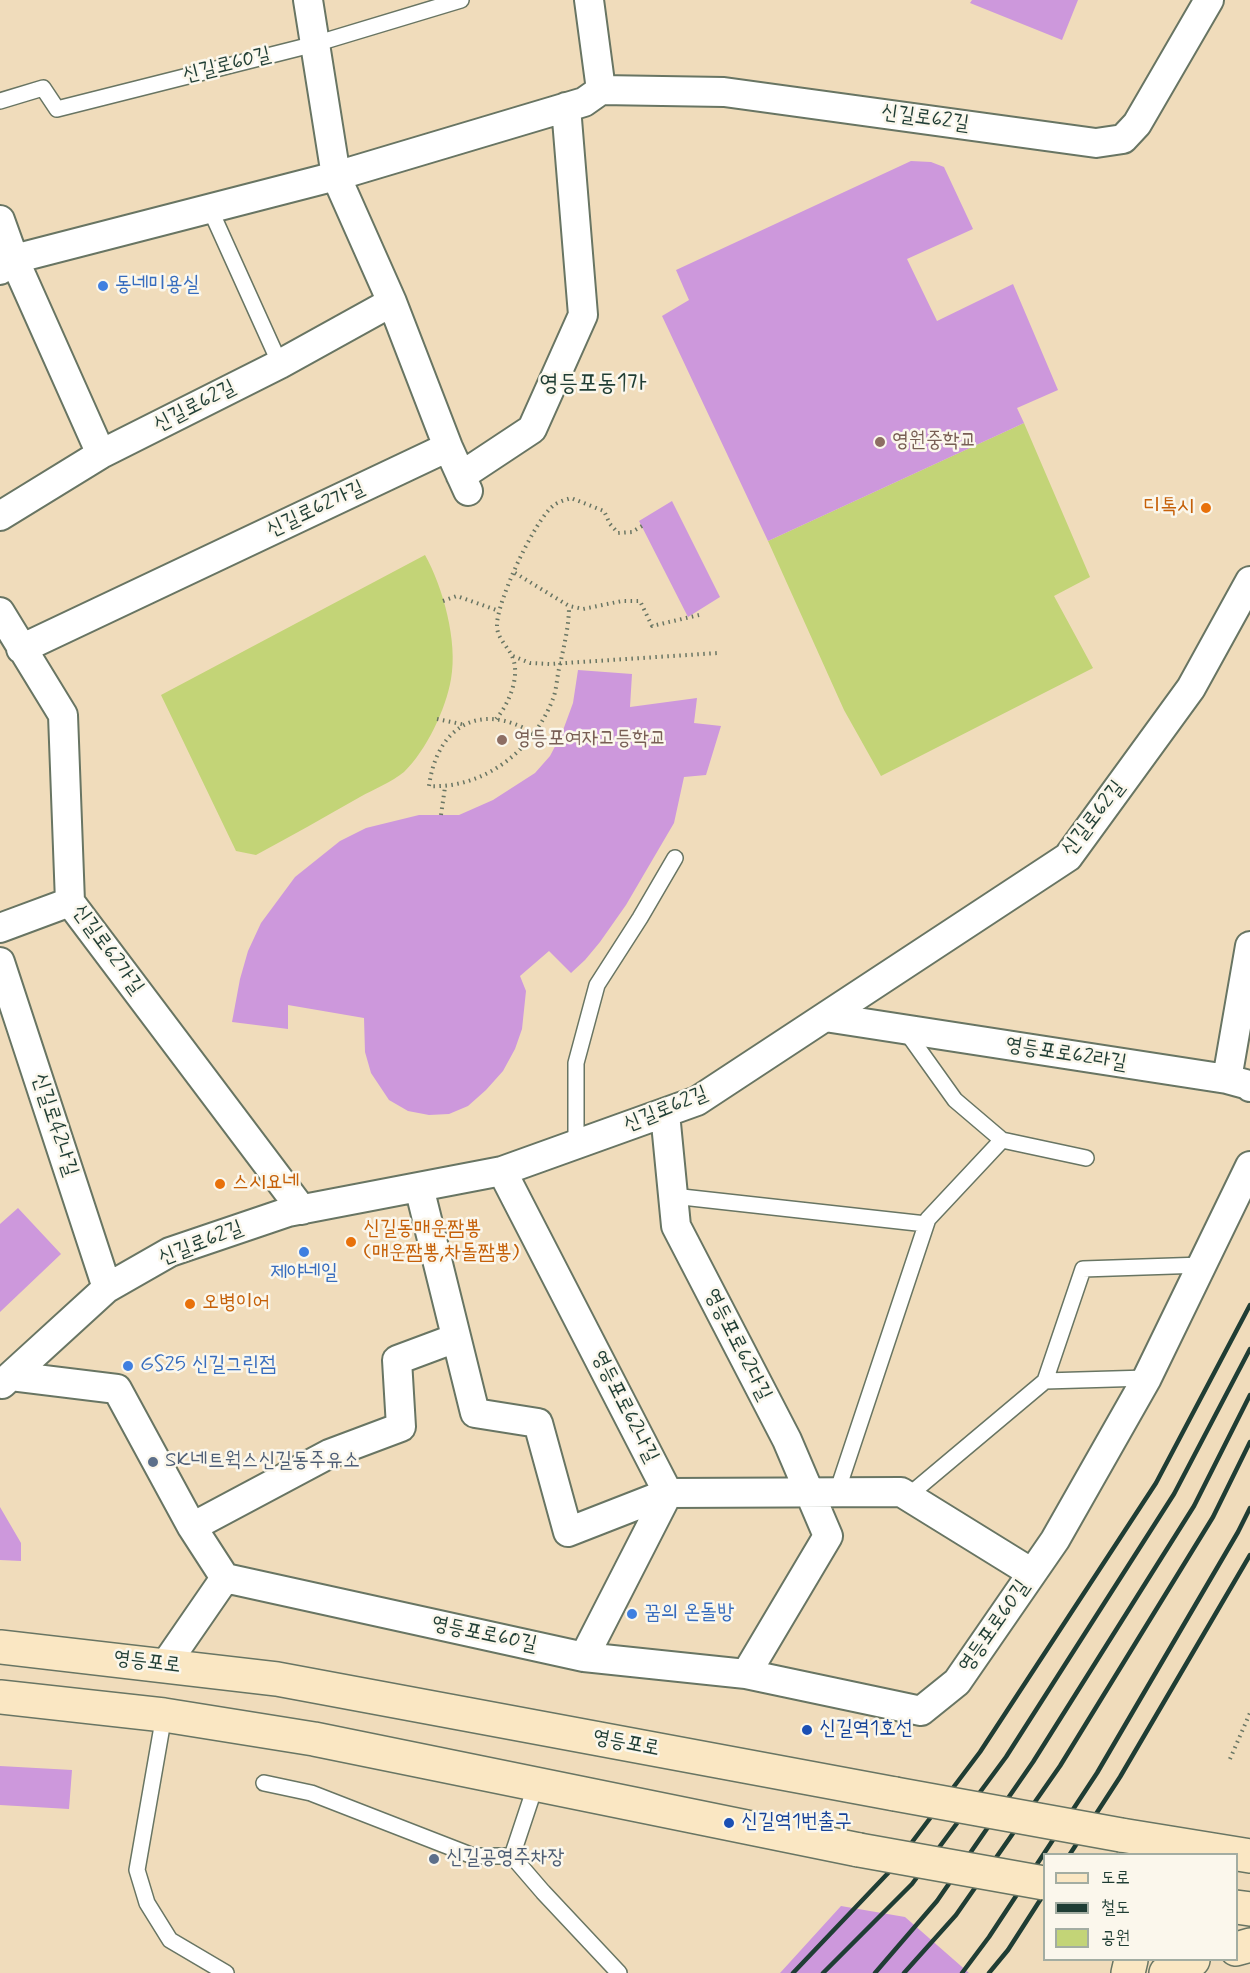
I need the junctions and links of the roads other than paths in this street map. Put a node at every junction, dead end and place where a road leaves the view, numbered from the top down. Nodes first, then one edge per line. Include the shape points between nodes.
1 (308, 0) edge
2 (461, 0) edge
3 (589, 0) edge
4 (1209, 0) edge
5 (315, 44) junction
6 (601, 90) junction
7 (0, 101) edge
8 (567, 107) junction
9 (336, 176) junction
10 (210, 209) junction
11 (0, 220) edge
12 (7, 264) edge
13 (392, 302) junction
14 (280, 364) junction
15 (448, 447) junction
16 (101, 454) junction
17 (0, 516) edge
18 (1250, 581) edge
19 (0, 612) edge
20 (21, 649) junction
21 (675, 858) dead end
22 (70, 902) junction
23 (0, 928) edge
24 (1250, 946) edge
25 (0, 962) edge
26 (825, 1017) junction
27 (905, 1030) junction
28 (1238, 1083) edge
29 (665, 1113) junction
30 (1002, 1140) junction
31 (576, 1145) junction
32 (1086, 1158) dead end
33 (1250, 1166) edge
34 (502, 1171) junction
35 (419, 1187) junction
36 (673, 1196) junction
37 (302, 1210) junction
38 (926, 1224) junction
39 (1203, 1265) junction
40 (107, 1288) junction
41 (456, 1338) junction
42 (1147, 1378) junction
43 (5, 1381) edge
44 (1045, 1381) junction
45 (668, 1492) junction
46 (808, 1492) junction
47 (837, 1492) junction
48 (908, 1496) junction
49 (192, 1527) junction
50 (1032, 1574) junction
51 (225, 1578) junction
52 (0, 1647) edge
53 (584, 1657) junction
54 (165, 1665) junction
55 (746, 1674) junction
56 (0, 1697) edge
57 (164, 1715) junction
58 (264, 1783) dead end
59 (536, 1785) junction
60 (1153, 1847) edge
61 (1218, 1853) edge
62 (512, 1856) junction
63 (1043, 1883) edge
64 (1187, 1961) edge
65 (226, 1973) edge
66 (619, 1973) edge
67 (1166, 1973) edge

1 - 5 street
2 - 5 lane, 신길로60길
3 - 6 street
4 - 6 street, 신길로62길 via 1137,124 1123,139 1096,142 724,92
5 - 7 lane, 신길로60길 via 57,109 43,88
5 - 9 street
6 - 8 street via 584,102
8 - 9 street
8 - 15 street via 583,315 532,429 465,484
9 - 10 street
9 - 13 street
10 - 12 street
10 - 14 lane
11 - 12 street
12 - 16 street
13 - 14 street, 신길로62길
13 - 15 street
14 - 16 street, 신길로62길
15 - 20 street, 신길로62가길
16 - 17 street, 신길로62길
18 - 26 street, 신길로62길 via 1191,688 1068,857
19 - 20 street, 신길로62가길
20 - 22 street, 신길로62가길 via 63,716
21 - 31 lane via 597,985 576,1063
22 - 23 street
22 - 37 street, 신길로62가길
24 - 28 street, 영등포로62라길
25 - 40 street, 신길로42나길
26 - 27 street, 영등포로62라길
26 - 29 street, 신길로62길 via 697,1101
27 - 28 street, 영등포로62라길
27 - 30 lane via 955,1100
29 - 31 street, 신길로62길
29 - 36 street, 영등포로62다길
30 - 32 lane
30 - 38 lane
31 - 34 street, 신길로62길
33 - 39 street, 영등포로60길
34 - 35 street, 신길로62길
34 - 45 street, 영등포로62나길
35 - 37 street, 신길로62길
35 - 41 street
36 - 38 lane
36 - 46 street, 영등포로62다길 via 676,1226 787,1440
37 - 40 street, 신길로62길 via 170,1252
38 - 47 lane
39 - 42 street, 영등포로60길
39 - 44 lane via 1083,1269
40 - 43 street, 신길로62길
41 - 45 street via 475,1413 538,1422 568,1532
41 - 49 street via 397,1360 401,1426 329,1454
42 - 44 lane
42 - 50 street, 영등포로60길
43 - 49 street via 117,1389
44 - 48 lane
45 - 46 street
45 - 53 street
46 - 47 street
46 - 55 street via 828,1536
47 - 48 street via 901,1492
48 - 50 street
49 - 51 street
50 - 55 street, 영등포로60길 via 957,1682 921,1711
51 - 53 street, 영등포로60길
51 - 54 street
52 - 54 main road, 영등포로
53 - 55 street, 영등포로60길
54 - 60 main road, 영등포로, bridge via 277,1679 1121,1834
56 - 57 main road
57 - 59 main road via 314,1739
57 - 65 lane via 137,1870 147,1903 170,1940
58 - 62 lane via 311,1792 473,1856
59 - 62 lane
59 - 63 main road, bridge
60 - 61 main road, 영등포로
62 - 66 lane
64 - 67 main road

